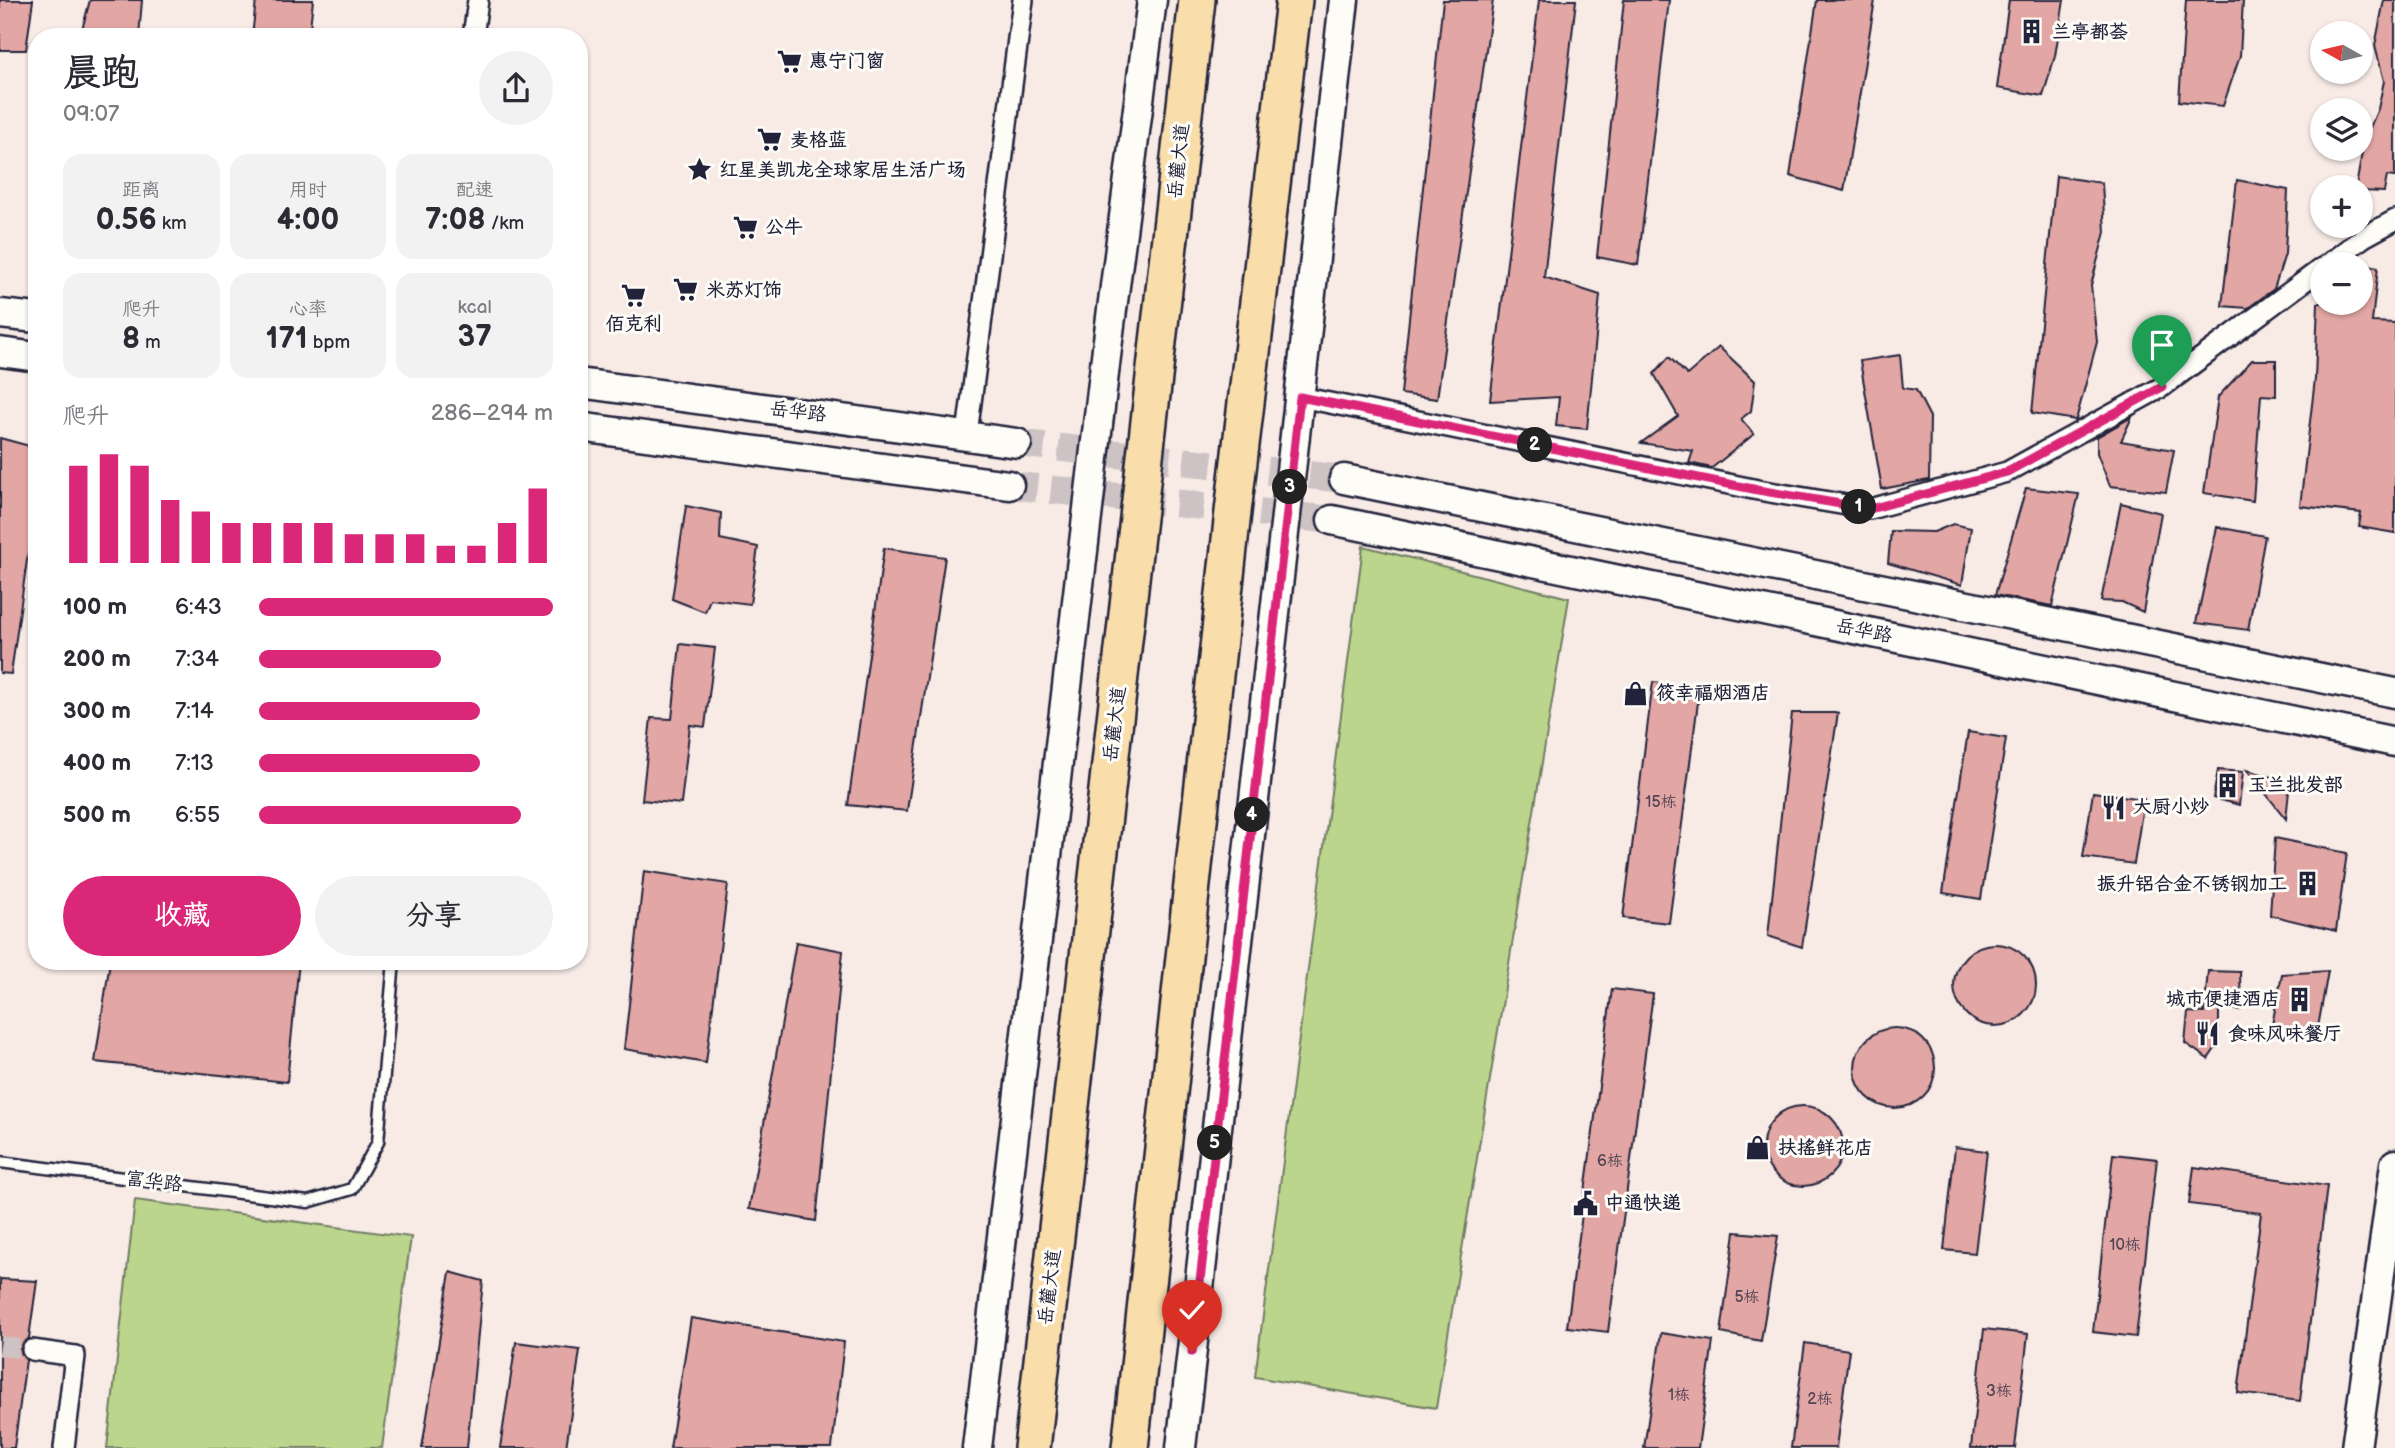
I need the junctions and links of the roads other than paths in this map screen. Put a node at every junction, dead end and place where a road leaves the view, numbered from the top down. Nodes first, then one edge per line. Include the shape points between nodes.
1 (478, 0) edge
2 (1023, 0) edge
3 (1152, 0) edge
4 (1197, 0) edge
5 (1294, 0) edge
6 (1344, 0) edge
7 (474, 28) edge
8 (2395, 220) edge
9 (2344, 252) edge
10 (2310, 277) edge
11 (0, 314) edge
12 (28, 317) edge
13 (0, 352) edge
14 (28, 355) edge
15 (588, 384) edge
16 (1300, 397) junction
17 (588, 429) edge
18 (967, 434) junction
19 (1017, 443) tunnel mouth
20 (1344, 479) tunnel mouth
21 (1009, 485) tunnel mouth
22 (1332, 520) tunnel mouth
23 (2395, 693) edge
24 (2395, 742) edge
25 (393, 970) edge
26 (0, 1162) edge
27 (2395, 1164) edge
28 (32, 1350) tunnel mouth
29 (64, 1448) edge
30 (977, 1448) edge
31 (1032, 1448) edge
32 (1130, 1448) edge
33 (1181, 1448) edge
34 (2356, 1448) edge

1 - 7 street
2 - 18 street
3 - 30 street
4 - 31 highway, 岳麓大道
5 - 32 highway
6 - 16 street
8 - 9 street
10 - 16 street via 2162,387 2007,472 1870,509 1744,488
11 - 12 street
13 - 14 street
15 - 18 street, 岳华路
16 - 33 street
17 - 21 street
18 - 19 street, 岳华路
20 - 23 street
22 - 24 street, 岳华路
25 - 26 lane, 富华路 via 378,1142 352,1189 308,1202
27 - 34 street
28 - 29 street via 75,1356

